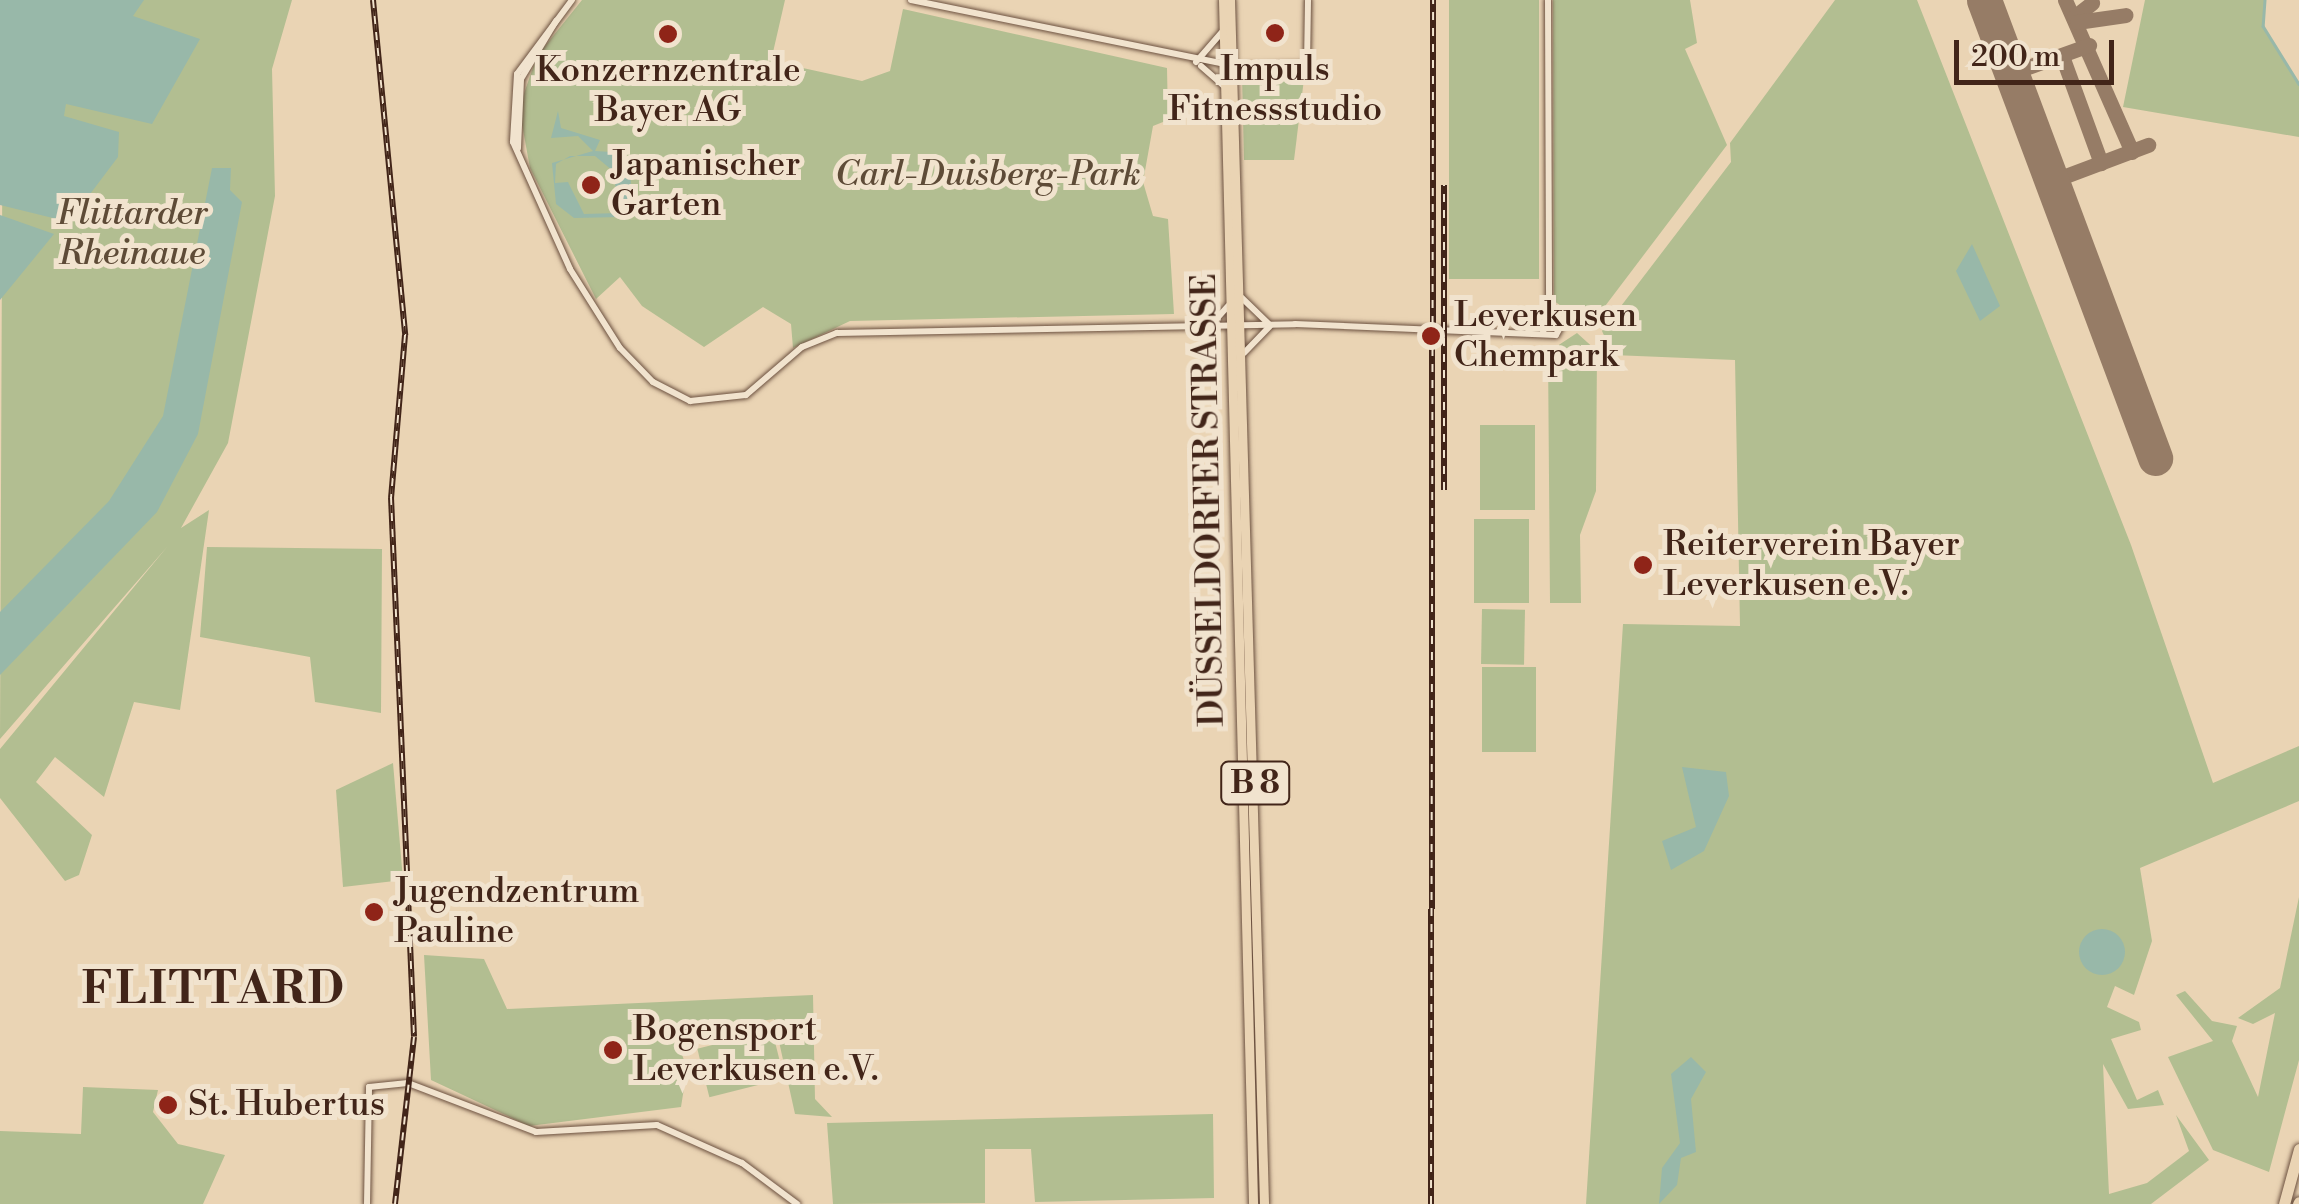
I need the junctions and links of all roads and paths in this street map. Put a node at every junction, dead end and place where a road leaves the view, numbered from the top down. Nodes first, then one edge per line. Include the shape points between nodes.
1 (572, 0) edge
2 (910, 0) edge
3 (1227, 0) edge
4 (1308, 0) edge
5 (1548, 0) edge
6 (558, 16) junction
7 (1224, 27) junction
8 (1195, 63) junction
9 (1230, 66) junction
10 (1227, 96) junction
11 (520, 158) junction
12 (1237, 297) junction
13 (1549, 314) junction
14 (1271, 325) junction
15 (1209, 326) junction
16 (1238, 326) junction
17 (1543, 332) junction
18 (1244, 353) junction
19 (1245, 646) junction
20 (1252, 928) junction
21 (2299, 1150) edge
22 (2284, 1201) edge
23 (366, 1204) edge
24 (797, 1204) edge
25 (1253, 1204) edge
26 (1264, 1204) edge

1 - 6 street
2 - 8 street
3 - 7 main road, B 8
3 - 9 main road, B 8
4 - 9 street via 1306,64
5 - 13 street
6 - 11 street via 521,79
6 - 11 street via 526,54 510,109
7 - 8 street via 1212,54
7 - 9 main road, B 8
8 - 9 street
8 - 10 street via 1216,74
9 - 10 main road, B 8
9 - 12 main road, DÜSSELDORFER STRASSE / B 8
10 - 12 main road, DÜSSELDORFER STRASSE / B 8
11 - 15 street via 570,269 620,348 653,382 697,402 746,396 802,347 837,333
12 - 14 street
12 - 15 street
12 - 16 main road, DÜSSELDORFER STRASSE / B 8
13 - 17 street
13 - 17 street via 1562,328
14 - 16 street
14 - 17 street
14 - 18 street
15 - 16 street
16 - 18 main road, DÜSSELDORFER STRASSE / B 8
16 - 19 main road, DÜSSELDORFER STRASSE / B 8
18 - 19 main road, DÜSSELDORFER STRASSE / B 8
19 - 20 main road, DÜSSELDORFER STRASSE / B 8
20 - 25 main road, DÜSSELDORFER STRASSE / B 8
20 - 26 main road, DÜSSELDORFER STRASSE / B 8
21 - 22 highway
23 - 24 street via 369,1087 408,1083 536,1132 657,1124 742,1164

